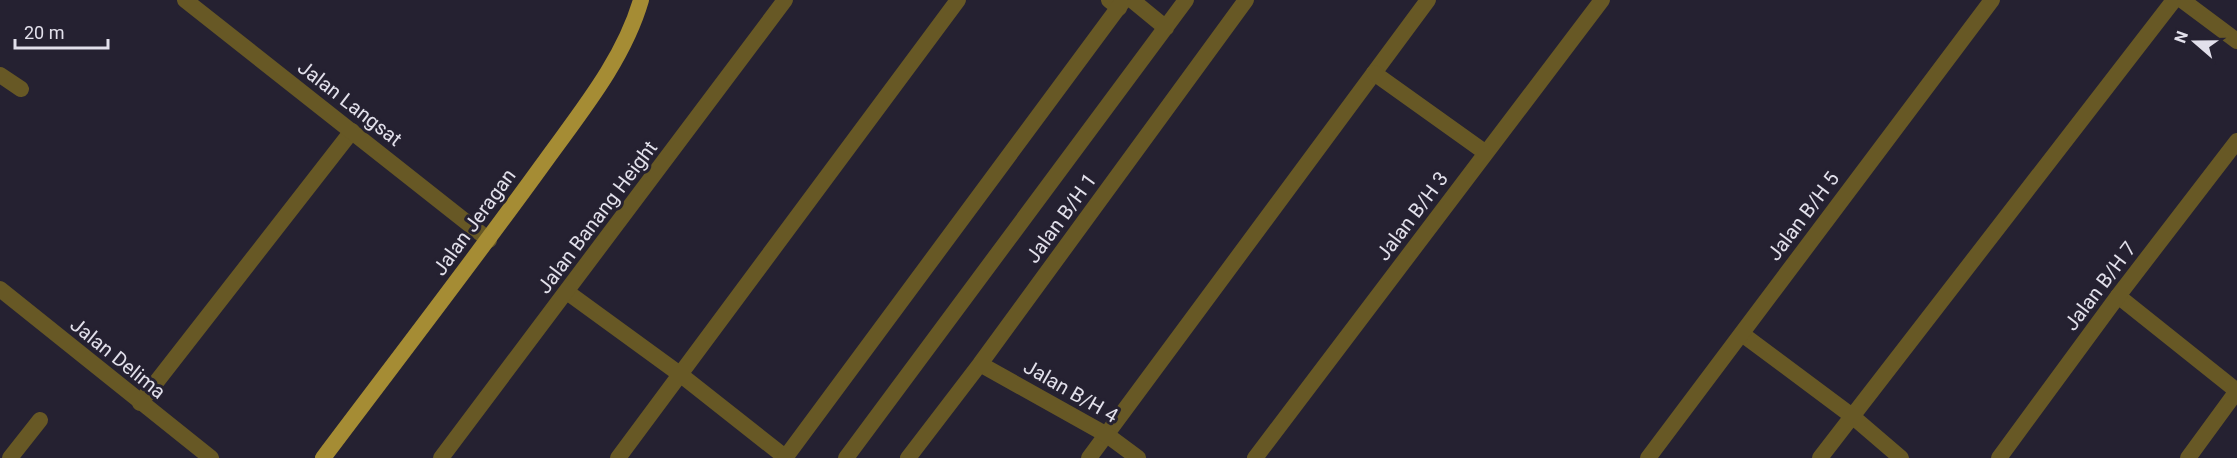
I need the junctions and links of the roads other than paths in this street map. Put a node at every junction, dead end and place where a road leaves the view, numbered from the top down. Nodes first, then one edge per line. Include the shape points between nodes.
1 (185, 0) edge
2 (641, 0) edge
3 (785, 0) edge
4 (958, 0) edge
5 (1186, 0) edge
6 (1246, 0) edge
7 (1428, 0) edge
8 (1602, 0) edge
9 (1992, 0) edge
10 (2174, 0) edge
11 (2182, 0) edge
12 (1121, 2) edge
13 (1166, 28) junction
14 (2237, 41) edge
15 (1374, 72) junction
16 (0, 75) edge
17 (21, 89) dead end
18 (352, 131) junction
19 (2237, 141) edge
20 (1486, 153) junction
21 (489, 240) junction
22 (0, 289) edge
23 (567, 292) junction
24 (2118, 296) junction
25 (1742, 334) junction
26 (980, 364) junction
27 (681, 375) junction
28 (2237, 391) edge
29 (140, 402) junction
30 (1852, 416) junction
31 (40, 420) dead end
32 (1107, 435) junction
33 (10, 458) edge
34 (211, 458) edge
35 (323, 458) edge
36 (441, 458) edge
37 (618, 458) edge
38 (785, 458) edge
39 (846, 458) edge
40 (908, 458) edge
41 (1089, 458) edge
42 (1138, 458) edge
43 (1255, 458) edge
44 (1648, 458) edge
45 (1820, 458) edge
46 (1901, 458) edge
47 (1999, 458) edge
48 (2188, 458) edge

1 - 18 street, Jalan Langsat
2 - 21 main road, Jalan Jeragan via 634,25 597,88
3 - 23 street, Jalan Banang Height
4 - 27 street
5 - 13 street
6 - 26 street, Jalan B/H 1
7 - 15 street
8 - 20 street, Jalan B/H 3
9 - 25 street, Jalan B/H 5
10 - 30 street
11 - 14 street
12 - 13 street
12 - 38 street
13 - 39 street
15 - 20 street
15 - 32 street
16 - 17 street
18 - 21 street, Jalan Langsat
18 - 29 street
19 - 24 street, Jalan B/H 7
20 - 43 street, Jalan B/H 3
21 - 35 main road, Jalan Jeragan
22 - 29 street, Jalan Delima
23 - 27 street
23 - 36 street, Jalan Banang Height
24 - 28 street
24 - 47 street, Jalan B/H 7
25 - 30 street
25 - 44 street, Jalan B/H 5
26 - 32 street, Jalan B/H 4
26 - 40 street, Jalan B/H 1
27 - 37 street
27 - 38 street
28 - 48 street
29 - 34 street, Jalan Delima
30 - 45 street
30 - 46 street
31 - 33 street
32 - 41 street
32 - 42 street, Jalan B/H 4

